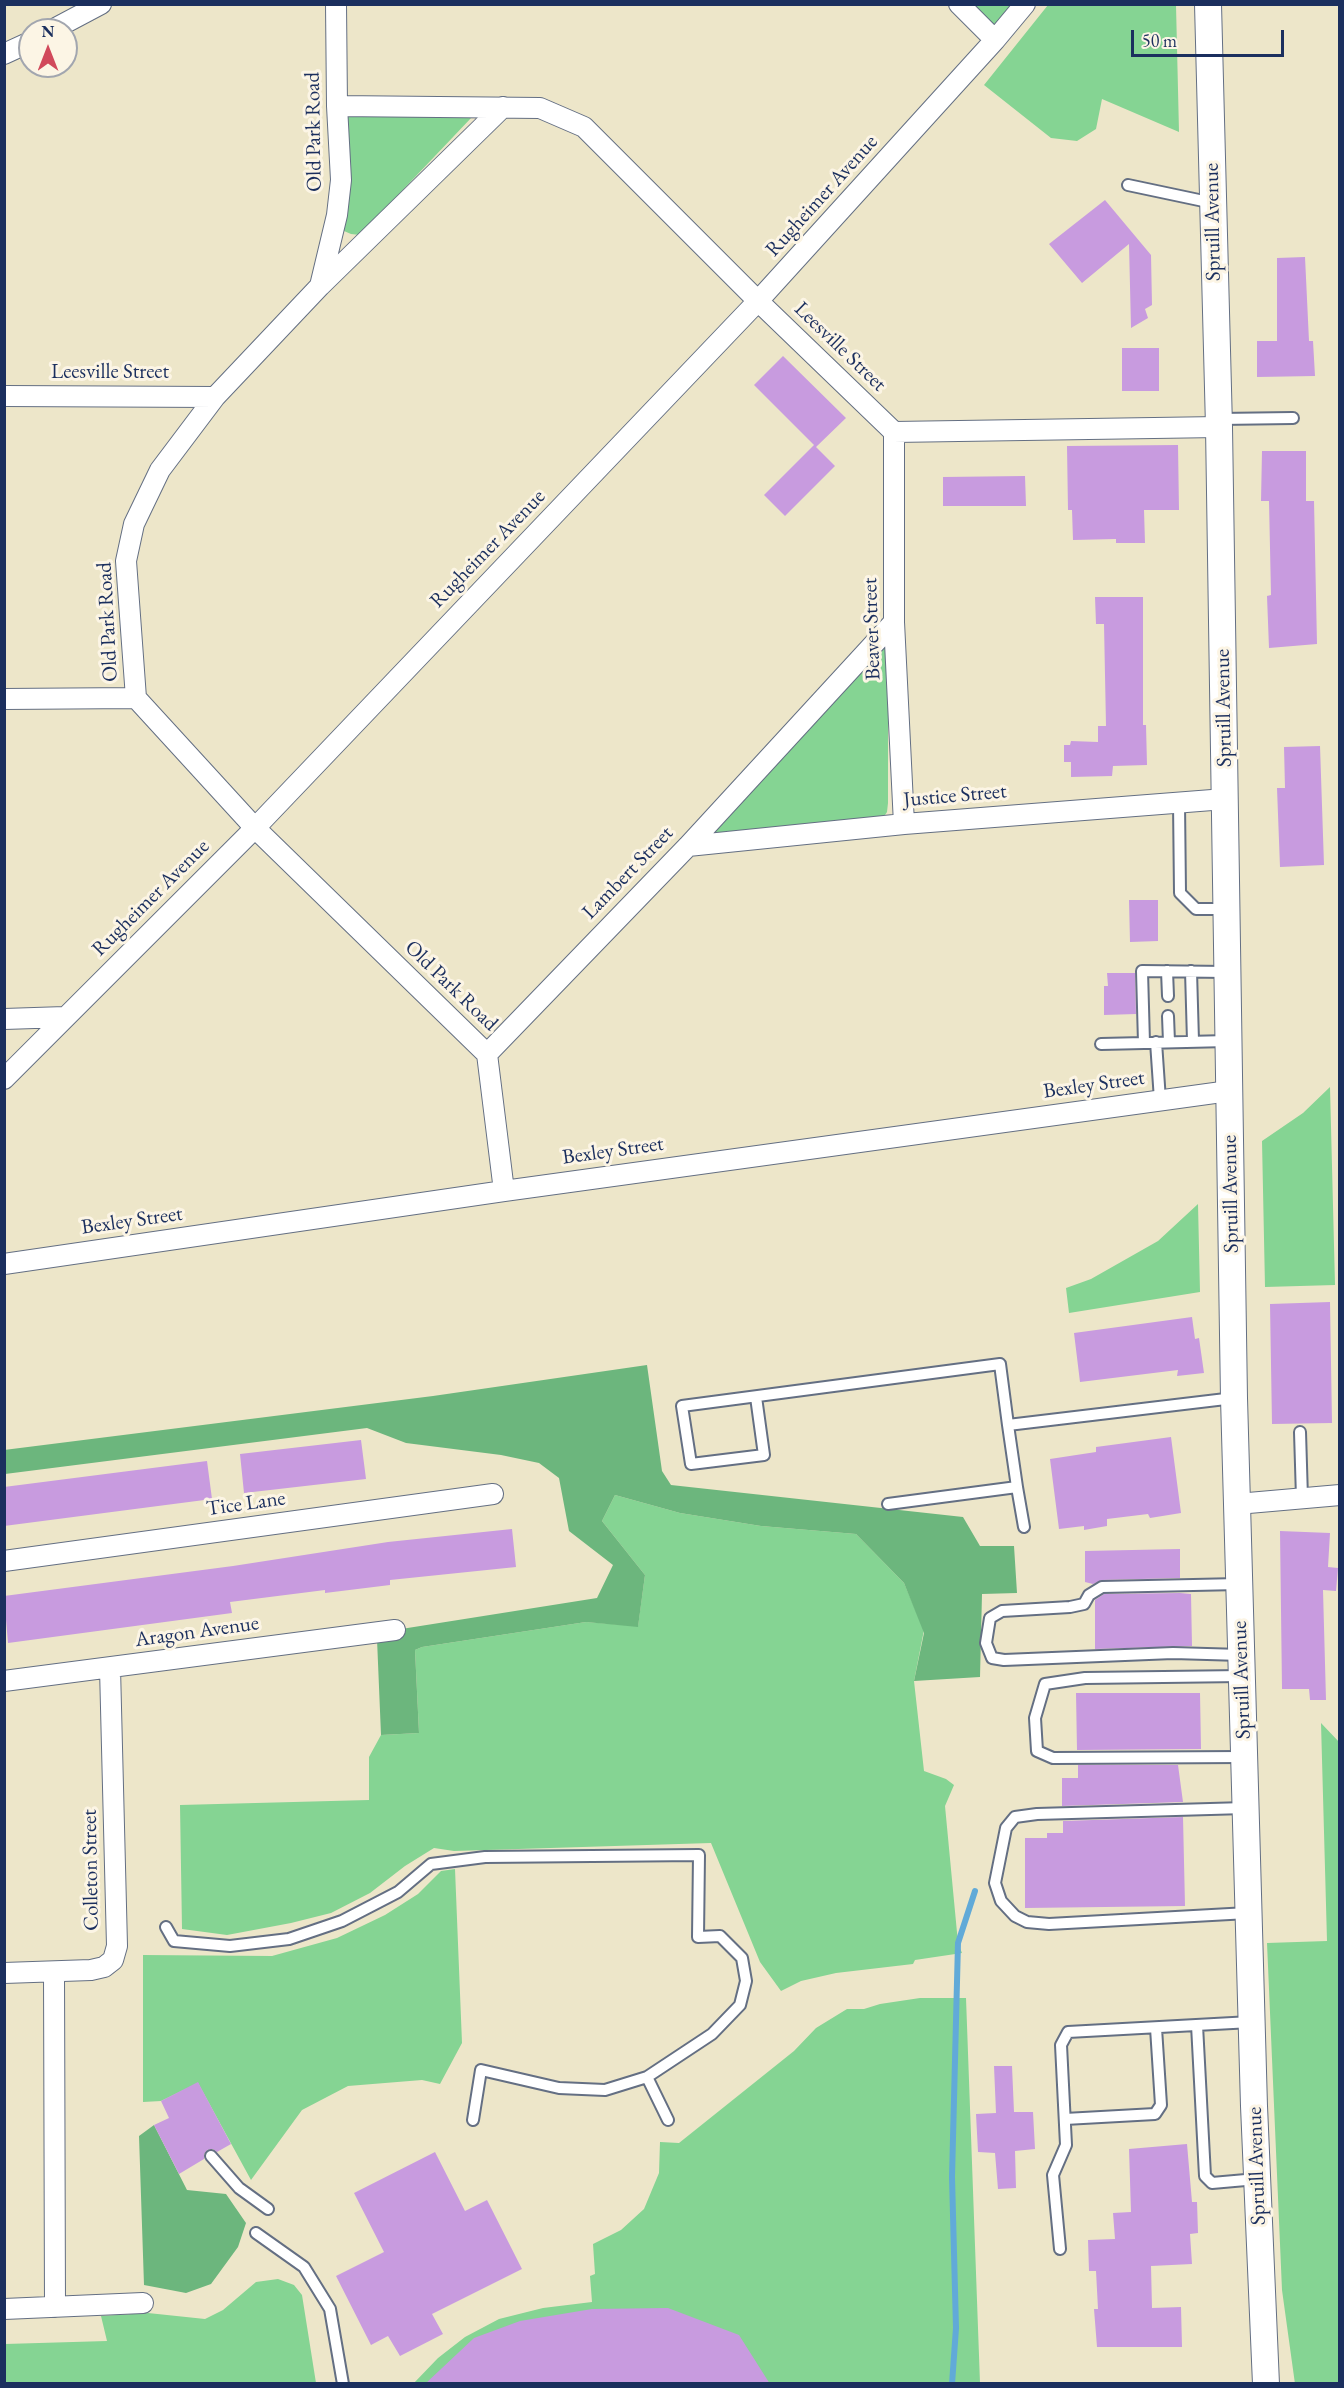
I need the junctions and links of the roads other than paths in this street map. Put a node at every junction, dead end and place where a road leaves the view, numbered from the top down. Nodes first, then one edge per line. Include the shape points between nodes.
1 (100, 4) edge
2 (336, 4) edge
3 (959, 4) edge
4 (1025, 4) edge
5 (1208, 4) edge
6 (74, 18) edge
7 (995, 40) junction
8 (18, 48) edge
9 (4, 54) edge
10 (337, 106) junction
11 (503, 107) junction
12 (1128, 185) dead end
13 (1213, 203) junction
14 (320, 286) junction
15 (758, 301) junction
16 (4, 396) edge
17 (215, 397) junction
18 (1293, 418) dead end
19 (1219, 423) junction
20 (894, 432) junction
21 (894, 622) junction
22 (136, 698) junction
23 (4, 699) edge
24 (1225, 799) junction
25 (1179, 803) junction
26 (904, 824) junction
27 (255, 828) junction
28 (688, 846) junction
29 (1226, 909) junction
30 (1167, 971) junction
31 (1191, 971) junction
32 (1227, 972) junction
33 (1168, 996) dead end
34 (1168, 1016) dead end
35 (65, 1017) junction
36 (4, 1019) edge
37 (1193, 1041) junction
38 (1228, 1041) junction
39 (1156, 1042) junction
40 (1169, 1042) junction
41 (1144, 1043) junction
42 (1101, 1044) dead end
43 (487, 1054) junction
44 (4, 1079) edge
45 (1229, 1091) junction
46 (1160, 1100) junction
47 (504, 1191) junction
48 (4, 1264) edge
49 (756, 1397) junction
50 (1234, 1398) junction
51 (1008, 1425) junction
52 (1300, 1432) dead end
53 (1017, 1487) junction
54 (493, 1494) dead end
55 (1340, 1495) edge
56 (1302, 1498) junction
57 (888, 1504) dead end
58 (1237, 1504) junction
59 (1024, 1527) dead end
60 (4, 1561) edge
61 (1239, 1584) junction
62 (395, 1630) dead end
63 (1242, 1665) junction
64 (110, 1668) junction
65 (4, 1681) edge
66 (1244, 1756) junction
67 (1246, 1808) junction
68 (1248, 1913) junction
69 (166, 1927) dead end
70 (54, 1972) junction
71 (4, 1973) edge
72 (1251, 2022) junction
73 (1197, 2025) junction
74 (1156, 2028) junction
75 (647, 2077) junction
76 (1065, 2119) junction
77 (473, 2120) dead end
78 (668, 2120) dead end
79 (211, 2156) dead end
80 (1257, 2179) junction
81 (268, 2209) dead end
82 (256, 2233) dead end
83 (1060, 2249) dead end
84 (143, 2303) dead end
85 (55, 2307) junction
86 (4, 2309) edge
87 (342, 2384) edge
88 (1266, 2384) edge

1 - 6 street
2 - 10 street, Old Park Road
3 - 7 street
4 - 7 street, Rugheimer Avenue
5 - 13 street, Spruill Avenue
7 - 15 street, Rugheimer Avenue
8 - 9 street
10 - 11 street, Leesville Street
10 - 14 street, Old Park Road via 341,180
11 - 14 street
11 - 15 street, Leesville Street via 540,108 584,127
12 - 13 lane
13 - 19 street, Spruill Avenue
14 - 17 street, Old Park Road
15 - 20 street, Leesville Street
15 - 27 street, Rugheimer Avenue
16 - 17 street, Leesville Street
17 - 22 street, Old Park Road via 160,470 134,524 126,561
18 - 19 lane
19 - 20 street
19 - 24 street, Spruill Avenue
20 - 21 street, Beaver Street
21 - 26 street, Beaver Street
21 - 28 street, Lambert Street
22 - 23 street
22 - 27 street, Old Park Road
24 - 25 street, Justice Street
24 - 29 street, Spruill Avenue
25 - 26 street, Justice Street
25 - 29 lane via 1180,893 1196,909
26 - 28 street, Justice Street
27 - 35 street, Rugheimer Avenue
27 - 43 street, Old Park Road
28 - 43 street, Lambert Street
29 - 32 street, Spruill Avenue
30 - 31 lane
30 - 33 lane
30 - 41 lane via 1142,971
31 - 32 lane
31 - 37 lane
32 - 38 street, Spruill Avenue
34 - 40 lane
35 - 36 street
35 - 44 street, Rugheimer Avenue
37 - 38 lane
37 - 40 lane
38 - 45 street, Spruill Avenue
39 - 40 lane
39 - 41 lane
39 - 46 lane
41 - 42 lane
43 - 47 street
45 - 46 street, Bexley Street
45 - 50 street, Spruill Avenue
46 - 47 street, Bexley Street
47 - 48 street, Bexley Street
49 - 49 lane via 682,1406 691,1464 764,1455
49 - 51 lane via 1000,1364
50 - 51 lane
50 - 58 street, Spruill Avenue
51 - 53 lane
52 - 56 lane
53 - 57 lane
53 - 59 lane
54 - 60 street, Tice Lane
55 - 56 street
56 - 58 street
58 - 61 street, Spruill Avenue
61 - 63 street, Spruill Avenue
61 - 63 lane via 1102,1587 1089,1595 1084,1604 1002,1611 990,1618 986,1643 992,1658 1004,1660 1173,1653
62 - 64 street, Aragon Avenue
63 - 66 street, Spruill Avenue
63 - 66 lane via 1045,1684 1035,1718 1037,1751 1053,1758
64 - 65 street, Aragon Avenue
64 - 70 street, Colleton Street via 117,1946 113,1960 104,1967
66 - 67 street, Spruill Avenue
67 - 68 street, Spruill Avenue
67 - 68 lane via 1015,1817 1006,1828 995,1883 1001,1901 1027,1922
68 - 72 street, Spruill Avenue
69 - 75 lane via 174,1941 230,1946 289,1939 342,1922 398,1892 431,1864 485,1857 699,1855 698,1937 720,1936 742,1958 746,1981 740,2005 712,2034
70 - 71 street, Colleton Street
70 - 85 street
72 - 73 lane
72 - 80 street, Spruill Avenue
73 - 74 lane
73 - 80 lane via 1205,2176 1212,2183
74 - 76 lane via 1068,2032 1061,2045
74 - 76 lane via 1161,2105 1155,2114
75 - 77 lane via 605,2090 559,2088 481,2070
75 - 78 lane
76 - 83 lane via 1066,2145 1053,2175
79 - 81 lane via 239,2188
80 - 88 street, Spruill Avenue
82 - 87 lane via 304,2267 330,2309
84 - 85 street
85 - 86 street

